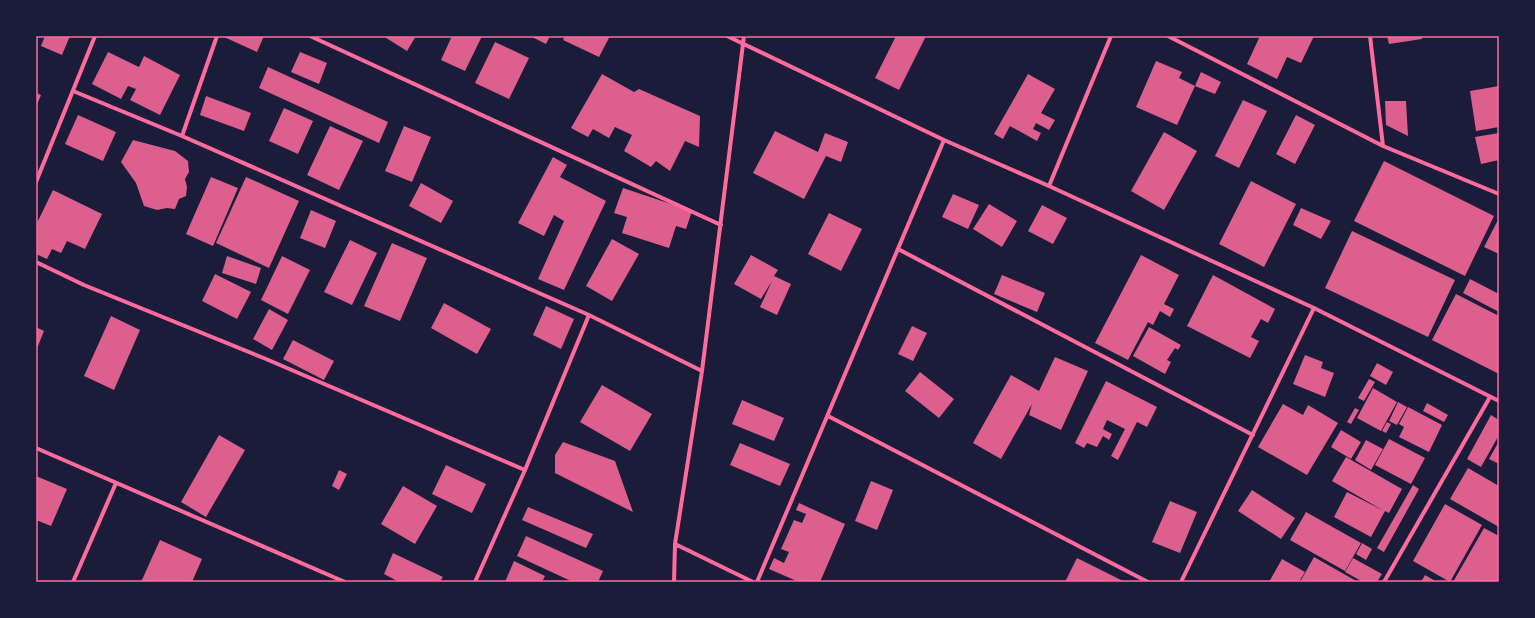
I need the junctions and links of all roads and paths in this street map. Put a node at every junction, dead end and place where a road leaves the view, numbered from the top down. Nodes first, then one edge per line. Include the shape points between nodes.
1 (95, 36) edge
2 (216, 36) edge
3 (310, 36) edge
4 (727, 36) edge
5 (744, 36) edge
6 (1111, 36) edge
7 (1168, 36) edge
8 (1370, 36) edge
9 (743, 44) junction
10 (73, 91) junction
11 (182, 136) junction
12 (944, 140) junction
13 (1383, 146) junction
14 (36, 182) edge
15 (1049, 186) junction
16 (1499, 194) edge
17 (721, 225) junction
18 (898, 249) junction
19 (36, 262) edge
20 (1314, 308) junction
21 (589, 315) junction
22 (702, 371) junction
23 (1490, 397) junction
24 (1499, 401) edge
25 (828, 416) junction
26 (1253, 435) junction
27 (36, 448) edge
28 (525, 470) junction
29 (116, 483) junction
30 (675, 544) junction
31 (73, 582) edge
32 (345, 582) edge
33 (475, 582) edge
34 (674, 582) edge
35 (753, 582) edge
36 (757, 582) edge
37 (1148, 582) edge
38 (1181, 582) edge
39 (1384, 582) edge

1 - 10 street
2 - 11 street
3 - 17 street
4 - 9 street
5 - 9 street
6 - 15 street
7 - 13 street
8 - 13 street
9 - 12 street
9 - 17 street
10 - 11 street
10 - 14 street
11 - 21 street
12 - 15 street
12 - 18 street
13 - 16 street
15 - 20 street
17 - 22 street
18 - 25 street
18 - 26 street
19 - 28 street via 84,285 266,359
20 - 23 street
20 - 26 street
21 - 22 street
21 - 28 street
22 - 30 street
23 - 24 street
23 - 39 street
25 - 36 street
25 - 37 street
26 - 38 street
27 - 29 street
28 - 33 street
29 - 31 street
29 - 32 street
30 - 34 street
30 - 35 street

